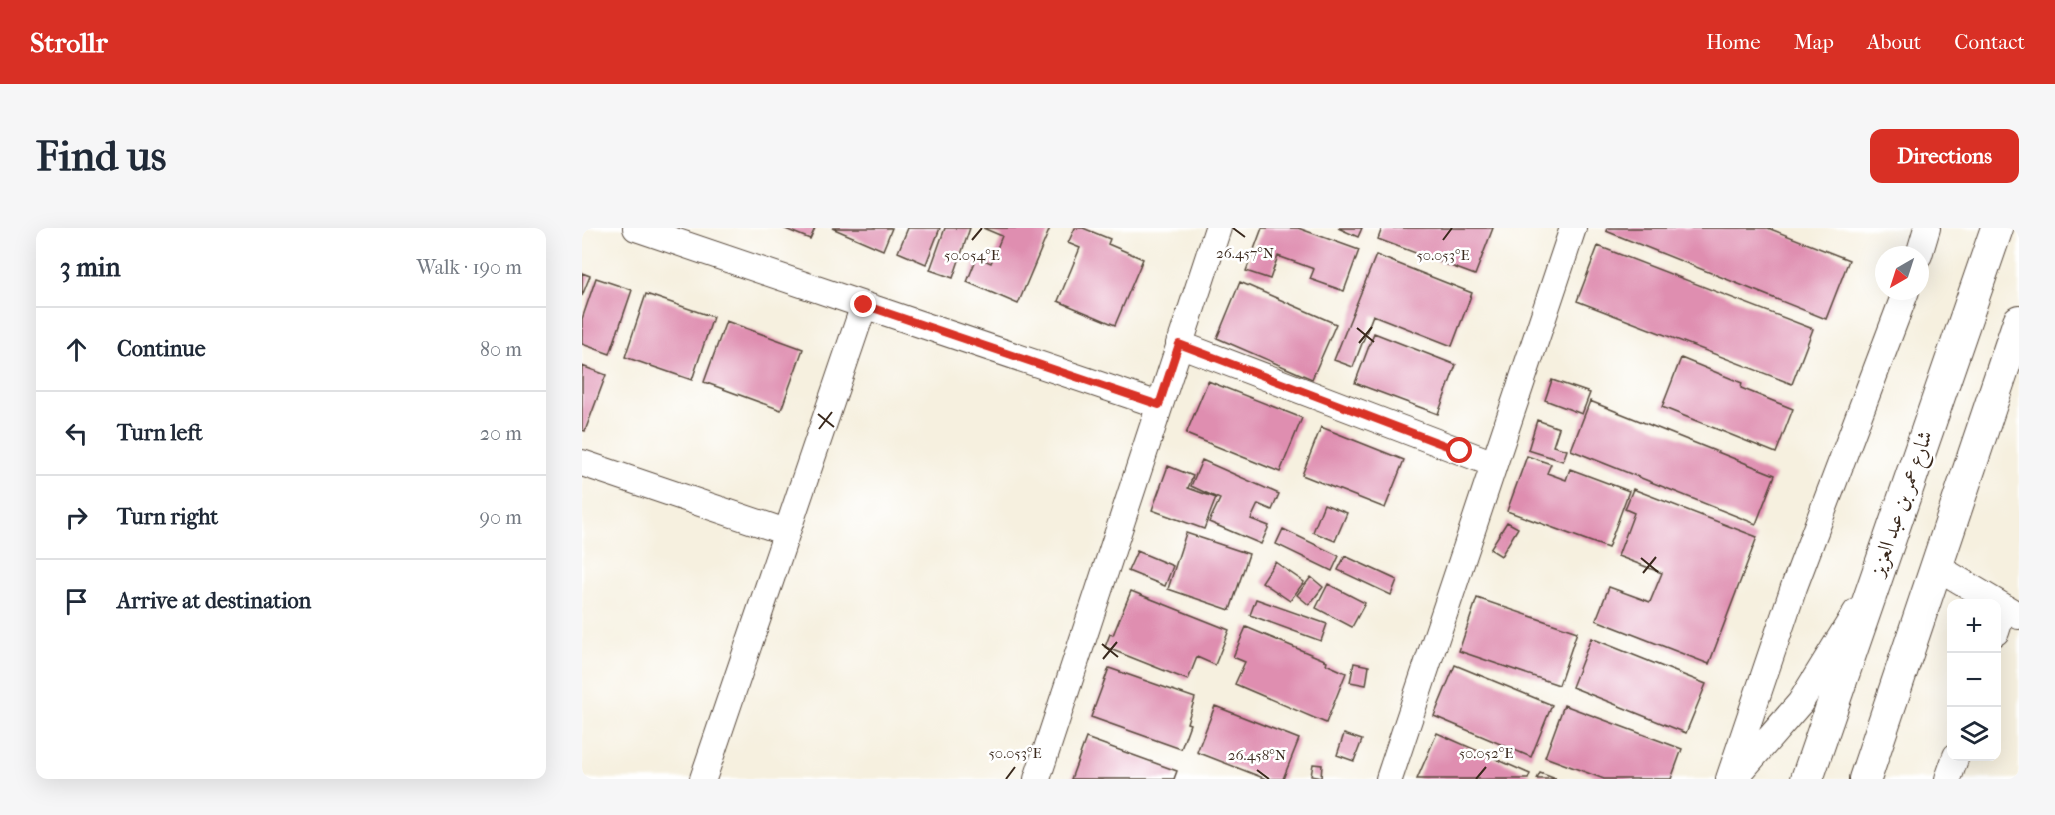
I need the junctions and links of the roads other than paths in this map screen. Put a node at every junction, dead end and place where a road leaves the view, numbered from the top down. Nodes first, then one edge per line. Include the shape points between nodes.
1 (636, 228) edge
2 (1218, 228) edge
3 (1573, 228) edge
4 (1928, 228) edge
5 (1992, 237) edge
6 (1922, 246) edge
7 (1903, 300) edge
8 (864, 305) junction
9 (2019, 321) edge
10 (1179, 344) junction
11 (1159, 405) junction
12 (582, 463) edge
13 (1494, 464) junction
14 (786, 532) junction
15 (1937, 567) junction
16 (1873, 584) junction
17 (2012, 612) edge
18 (2001, 626) edge
19 (1954, 761) edge
20 (703, 779) edge
21 (1037, 779) edge
22 (1389, 779) edge
23 (1729, 779) edge
24 (1734, 779) edge
25 (1807, 779) edge
26 (1865, 779) edge
27 (1948, 779) edge

1 - 8 street
2 - 10 street
3 - 13 street
4 - 6 street
5 - 16 main road, شارع عمر بن عبد العزيز
7 - 23 street via 1794,587
8 - 11 street
8 - 14 street
9 - 15 main road
10 - 11 street
10 - 13 street
11 - 21 street
12 - 14 street
13 - 22 street
14 - 20 street
15 - 17 street
15 - 26 main road
16 - 24 street via 1800,703
16 - 25 main road, شارع عمر بن عبد العزيز
17 - 18 street
19 - 27 street

